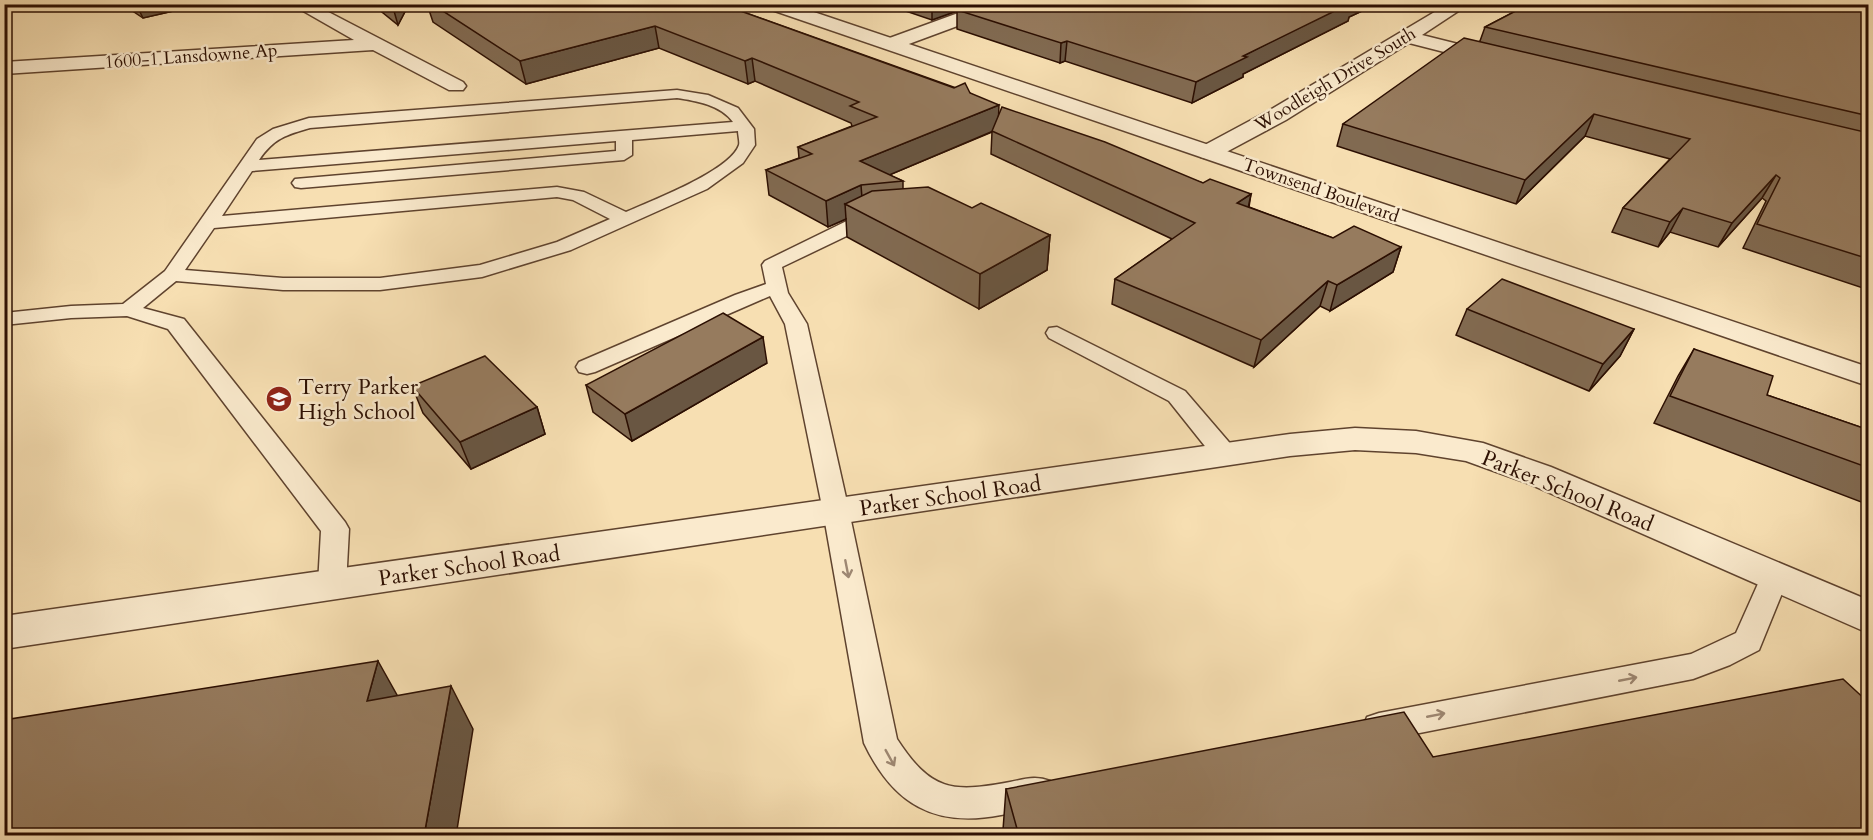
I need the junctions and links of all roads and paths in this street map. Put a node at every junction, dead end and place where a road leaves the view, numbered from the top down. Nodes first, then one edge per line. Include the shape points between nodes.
1 (299, 4) edge
2 (772, 4) edge
3 (1000, 4) edge
4 (1461, 4) edge
5 (1406, 37) junction
6 (377, 44) junction
7 (891, 44) junction
8 (1510, 62) edge
9 (4, 68) edge
10 (456, 86) dead end
11 (744, 126) junction
12 (624, 136) junction
13 (1209, 152) junction
14 (384, 155) junction
15 (246, 166) junction
16 (376, 177) junction
17 (301, 183) dead end
18 (892, 215) edge
19 (626, 219) junction
20 (208, 223) junction
21 (172, 275) junction
22 (777, 287) junction
23 (128, 310) junction
24 (4, 319) edge
25 (1057, 333) dead end
26 (588, 367) dead end
27 (1869, 377) edge
28 (1225, 454) junction
29 (836, 511) junction
30 (1775, 576) junction
31 (332, 585) junction
32 (1869, 617) edge
33 (4, 633) edge
34 (1345, 733) edge
35 (1066, 787) edge

1 - 6 street
2 - 7 street, Townsend Boulevard
3 - 7 street
4 - 5 street, Woodleigh Drive South
5 - 8 street
5 - 13 street, Woodleigh Drive South
6 - 9 street, 1600-1 Lansdowne Ap
6 - 10 street
7 - 13 street, Townsend Boulevard
11 - 12 lane
11 - 15 lane via 733,111 703,98 677,94 309,123 279,132 263,142
11 - 19 lane via 747,145 735,163 701,185
12 - 14 lane
12 - 16 lane via 624,155
13 - 27 street, Townsend Boulevard
14 - 15 lane
14 - 16 lane
15 - 20 lane
16 - 17 lane
18 - 22 lane via 869,217 772,265
19 - 20 lane via 578,196 557,192
19 - 21 lane via 564,246 482,271 380,284 282,284
20 - 21 lane
21 - 23 lane
22 - 26 lane
22 - 29 lane via 796,324
23 - 24 lane
23 - 31 lane via 176,324 335,529
25 - 28 lane via 1178,396
28 - 29 street, Parker School Road
28 - 30 street, Parker School Road via 1355,440 1416,442 1471,452 1539,475
29 - 31 street, Parker School Road
29 -> 35 lane via 881,743 896,770 923,794 947,803 973,805
30 - 32 street, Parker School Road
34 -> 30 lane via 1702,663 1748,641
31 - 33 street, Parker School Road

